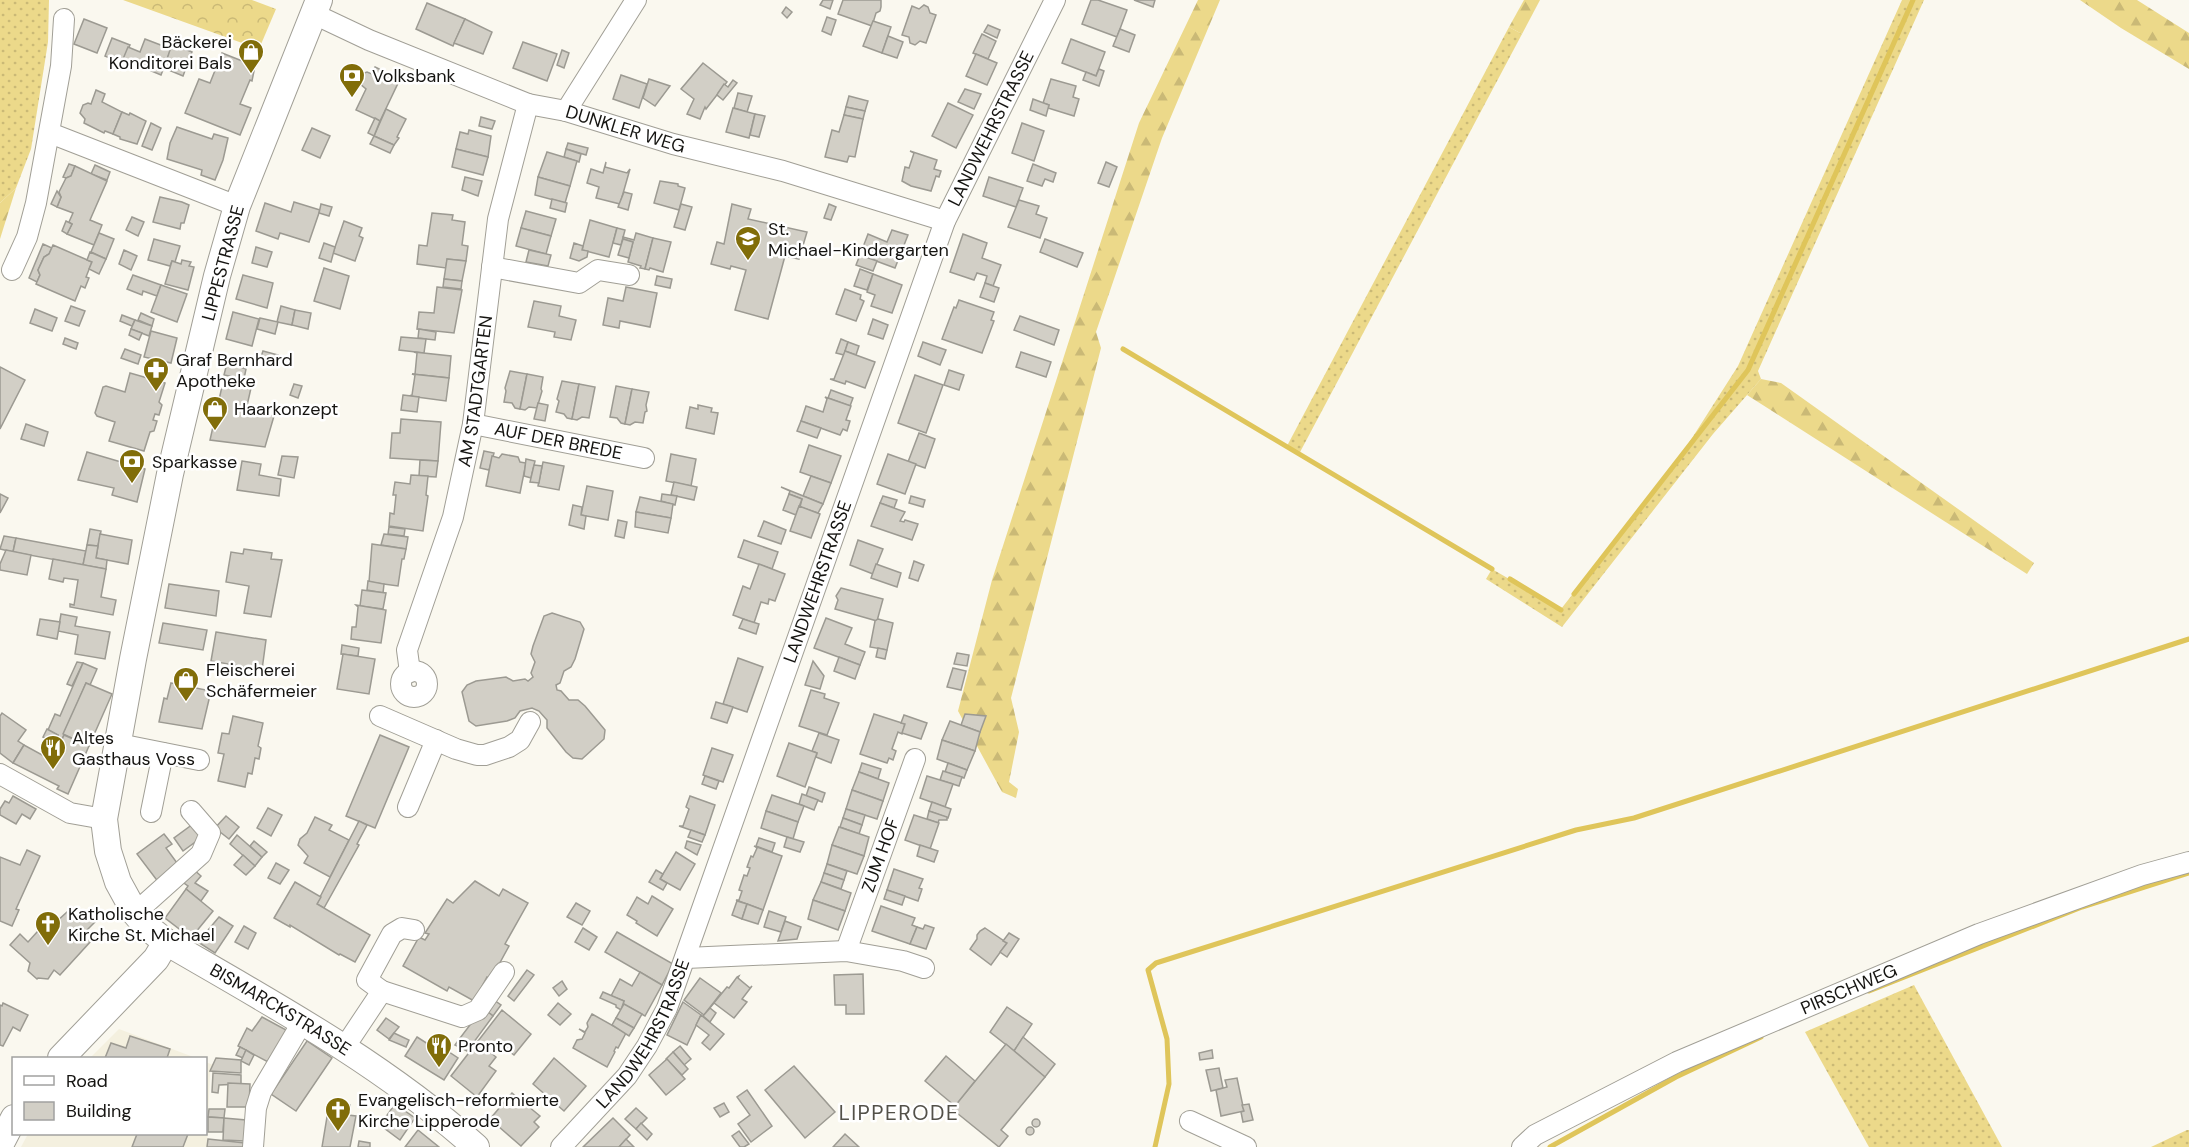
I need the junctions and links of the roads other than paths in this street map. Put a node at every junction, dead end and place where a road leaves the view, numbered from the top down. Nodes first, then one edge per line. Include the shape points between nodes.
1 (636, 0) edge
2 (1055, 0) edge
3 (316, 7) edge
4 (64, 19) dead end
5 (528, 104) junction
6 (566, 111) junction
7 (50, 133) junction
8 (237, 206) junction
9 (945, 221) junction
10 (492, 267) junction
11 (12, 270) dead end
12 (629, 275) dead end
13 (473, 424) junction
14 (644, 458) dead end
15 (410, 672) dead end
16 (380, 716) dead end
17 (530, 722) dead end
18 (436, 740) junction
19 (119, 744) junction
20 (163, 753) junction
21 (915, 759) dead end
22 (198, 760) dead end
23 (0, 774) edge
24 (408, 807) dead end
25 (191, 811) dead end
26 (152, 812) dead end
27 (104, 819) junction
28 (2189, 862) edge
29 (135, 913) junction
30 (414, 930) dead end
31 (166, 942) junction
32 (846, 951) junction
33 (686, 958) junction
34 (924, 968) dead end
35 (504, 972) dead end
36 (382, 991) junction
37 (303, 1021) junction
38 (344, 1048) junction
39 (63, 1057) edge
40 (1190, 1121) dead end
41 (12, 1122) edge
42 (0, 1145) edge
43 (253, 1147) edge
44 (476, 1147) edge
45 (561, 1147) edge
46 (1246, 1147) edge
47 (1522, 1147) edge

1 - 6 street
2 - 9 street, LANDWEHRSTRASSE
3 - 5 street, DUNKLER WEG via 369,40
3 - 8 main road, LIPPESTRASSE
4 - 7 street
5 - 6 street, DUNKLER WEG
5 - 10 street, AM STADTGARTEN via 498,219
6 - 9 street, DUNKLER WEG
7 - 8 street
7 - 11 street via 33,219
8 - 19 main road, LIPPESTRASSE via 170,474
9 - 33 street, LANDWEHRSTRASSE
10 - 12 street via 579,283 598,270
10 - 13 street, AM STADTGARTEN
13 - 14 street, AUF DER BREDE
13 - 15 street, AM STADTGARTEN via 453,517 407,650
16 - 18 street
17 - 18 street via 520,740 485,755
18 - 24 street
19 - 20 street
19 - 27 main road, LIPPESTRASSE
20 - 22 street
20 - 26 street
21 - 32 street, ZUM HOF
23 - 27 street via 70,813
25 - 29 street via 210,833 201,854
27 - 29 main road, BISMARCKSTRASSE via 118,882
28 - 47 street, PIRSCHWEG via 1979,934 1688,1057 1535,1135
29 - 31 main road, BISMARCKSTRASSE
30 - 36 street via 402,928 392,934 367,980
31 - 37 main road, BISMARCKSTRASSE
31 - 39 main road via 156,959
32 - 33 street
32 - 34 street
33 - 45 street, LANDWEHRSTRASSE via 647,1047 627,1076
35 - 36 street via 478,1010 462,1017
36 - 38 street
37 - 38 main road, BISMARCKSTRASSE
37 - 43 street via 261,1092
38 - 44 main road, BISMARCKSTRASSE via 439,1114
40 - 46 street
41 - 42 main road

